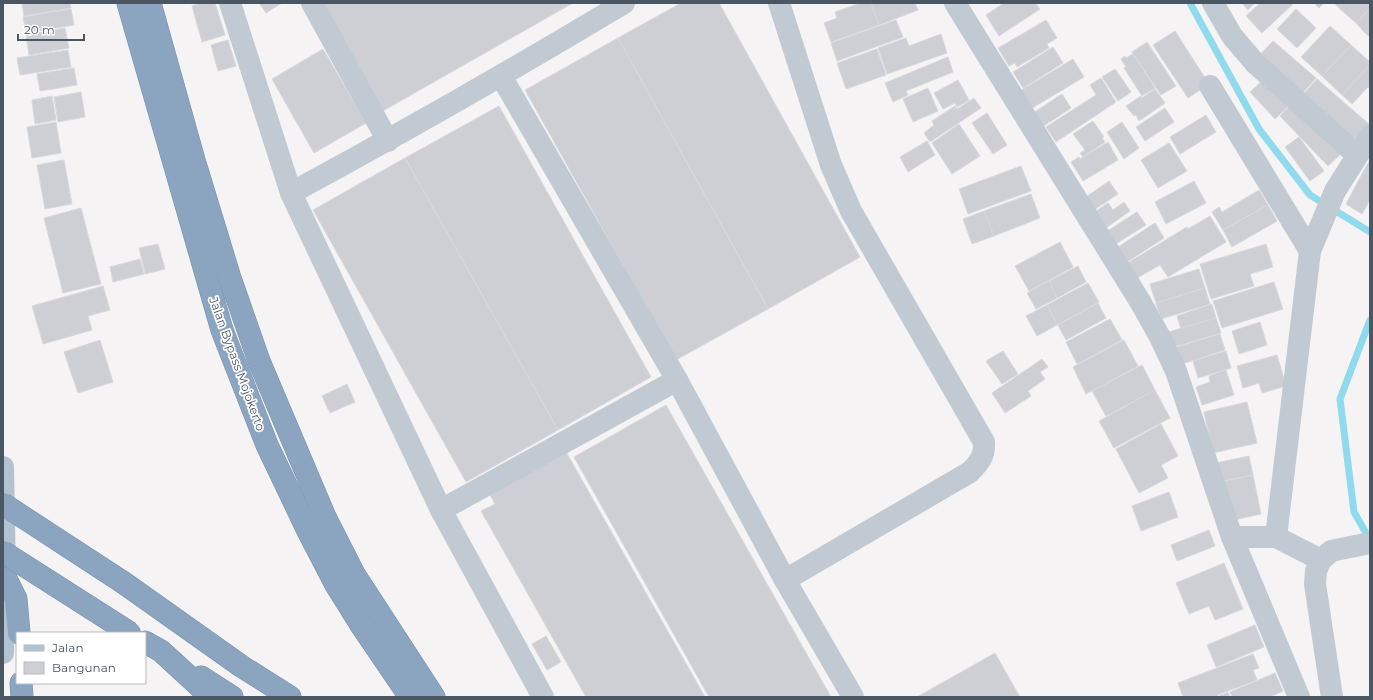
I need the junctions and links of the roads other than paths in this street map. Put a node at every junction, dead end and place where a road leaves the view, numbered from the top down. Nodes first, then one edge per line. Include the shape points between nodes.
1 (128, 3) edge
2 (150, 3) edge
3 (230, 3) edge
4 (312, 3) edge
5 (624, 3) edge
6 (779, 3) edge
7 (955, 3) edge
8 (1213, 3) edge
9 (501, 76) junction
10 (1210, 86) dead end
11 (1370, 136) edge
12 (388, 141) junction
13 (1357, 155) junction
14 (291, 193) junction
15 (1310, 251) junction
16 (677, 380) junction
17 (3, 467) edge
18 (3, 504) edge
19 (441, 510) junction
20 (1232, 537) junction
21 (1276, 537) junction
22 (1362, 544) edge
23 (3, 552) edge
24 (1321, 560) junction
25 (5, 577) junction
26 (785, 580) junction
27 (19, 632) edge
28 (128, 632) edge
29 (153, 647) edge
30 (3, 653) edge
31 (21, 684) edge
32 (22, 697) edge
33 (211, 697) edge
34 (232, 697) edge
35 (290, 697) edge
36 (410, 697) edge
37 (434, 697) edge
38 (543, 697) edge
39 (853, 697) edge
40 (1299, 697) edge
41 (1332, 697) edge

1 - 36 highway, Jalan Bypass Mojokerto via 222,330 267,445 336,585
2 - 37 highway, Jalan Bypass Mojokerto via 194,160 230,278 259,361 332,531 354,574
3 - 14 street
4 - 12 street
5 - 9 street
6 - 26 street via 831,164 851,211 984,442 980,462 970,472
7 - 20 street via 1161,339 1176,372
8 - 13 street via 1232,36 1255,63
9 - 12 street
9 - 16 street
10 - 15 street
11 - 13 street
12 - 14 street
13 - 15 street via 1335,191
14 - 19 street
15 - 21 street
16 - 19 street
16 - 26 street
17 - 25 main road
18 - 35 highway, bridge
19 - 38 street
20 - 21 street
20 - 40 street
21 - 24 street
22 - 24 street via 1331,551
23 - 28 highway, bridge
24 - 41 street via 1316,571 1315,584
25 - 27 highway via 16,599
25 - 30 main road
26 - 39 street
29 - 33 highway
29 - 34 highway
31 - 32 highway

